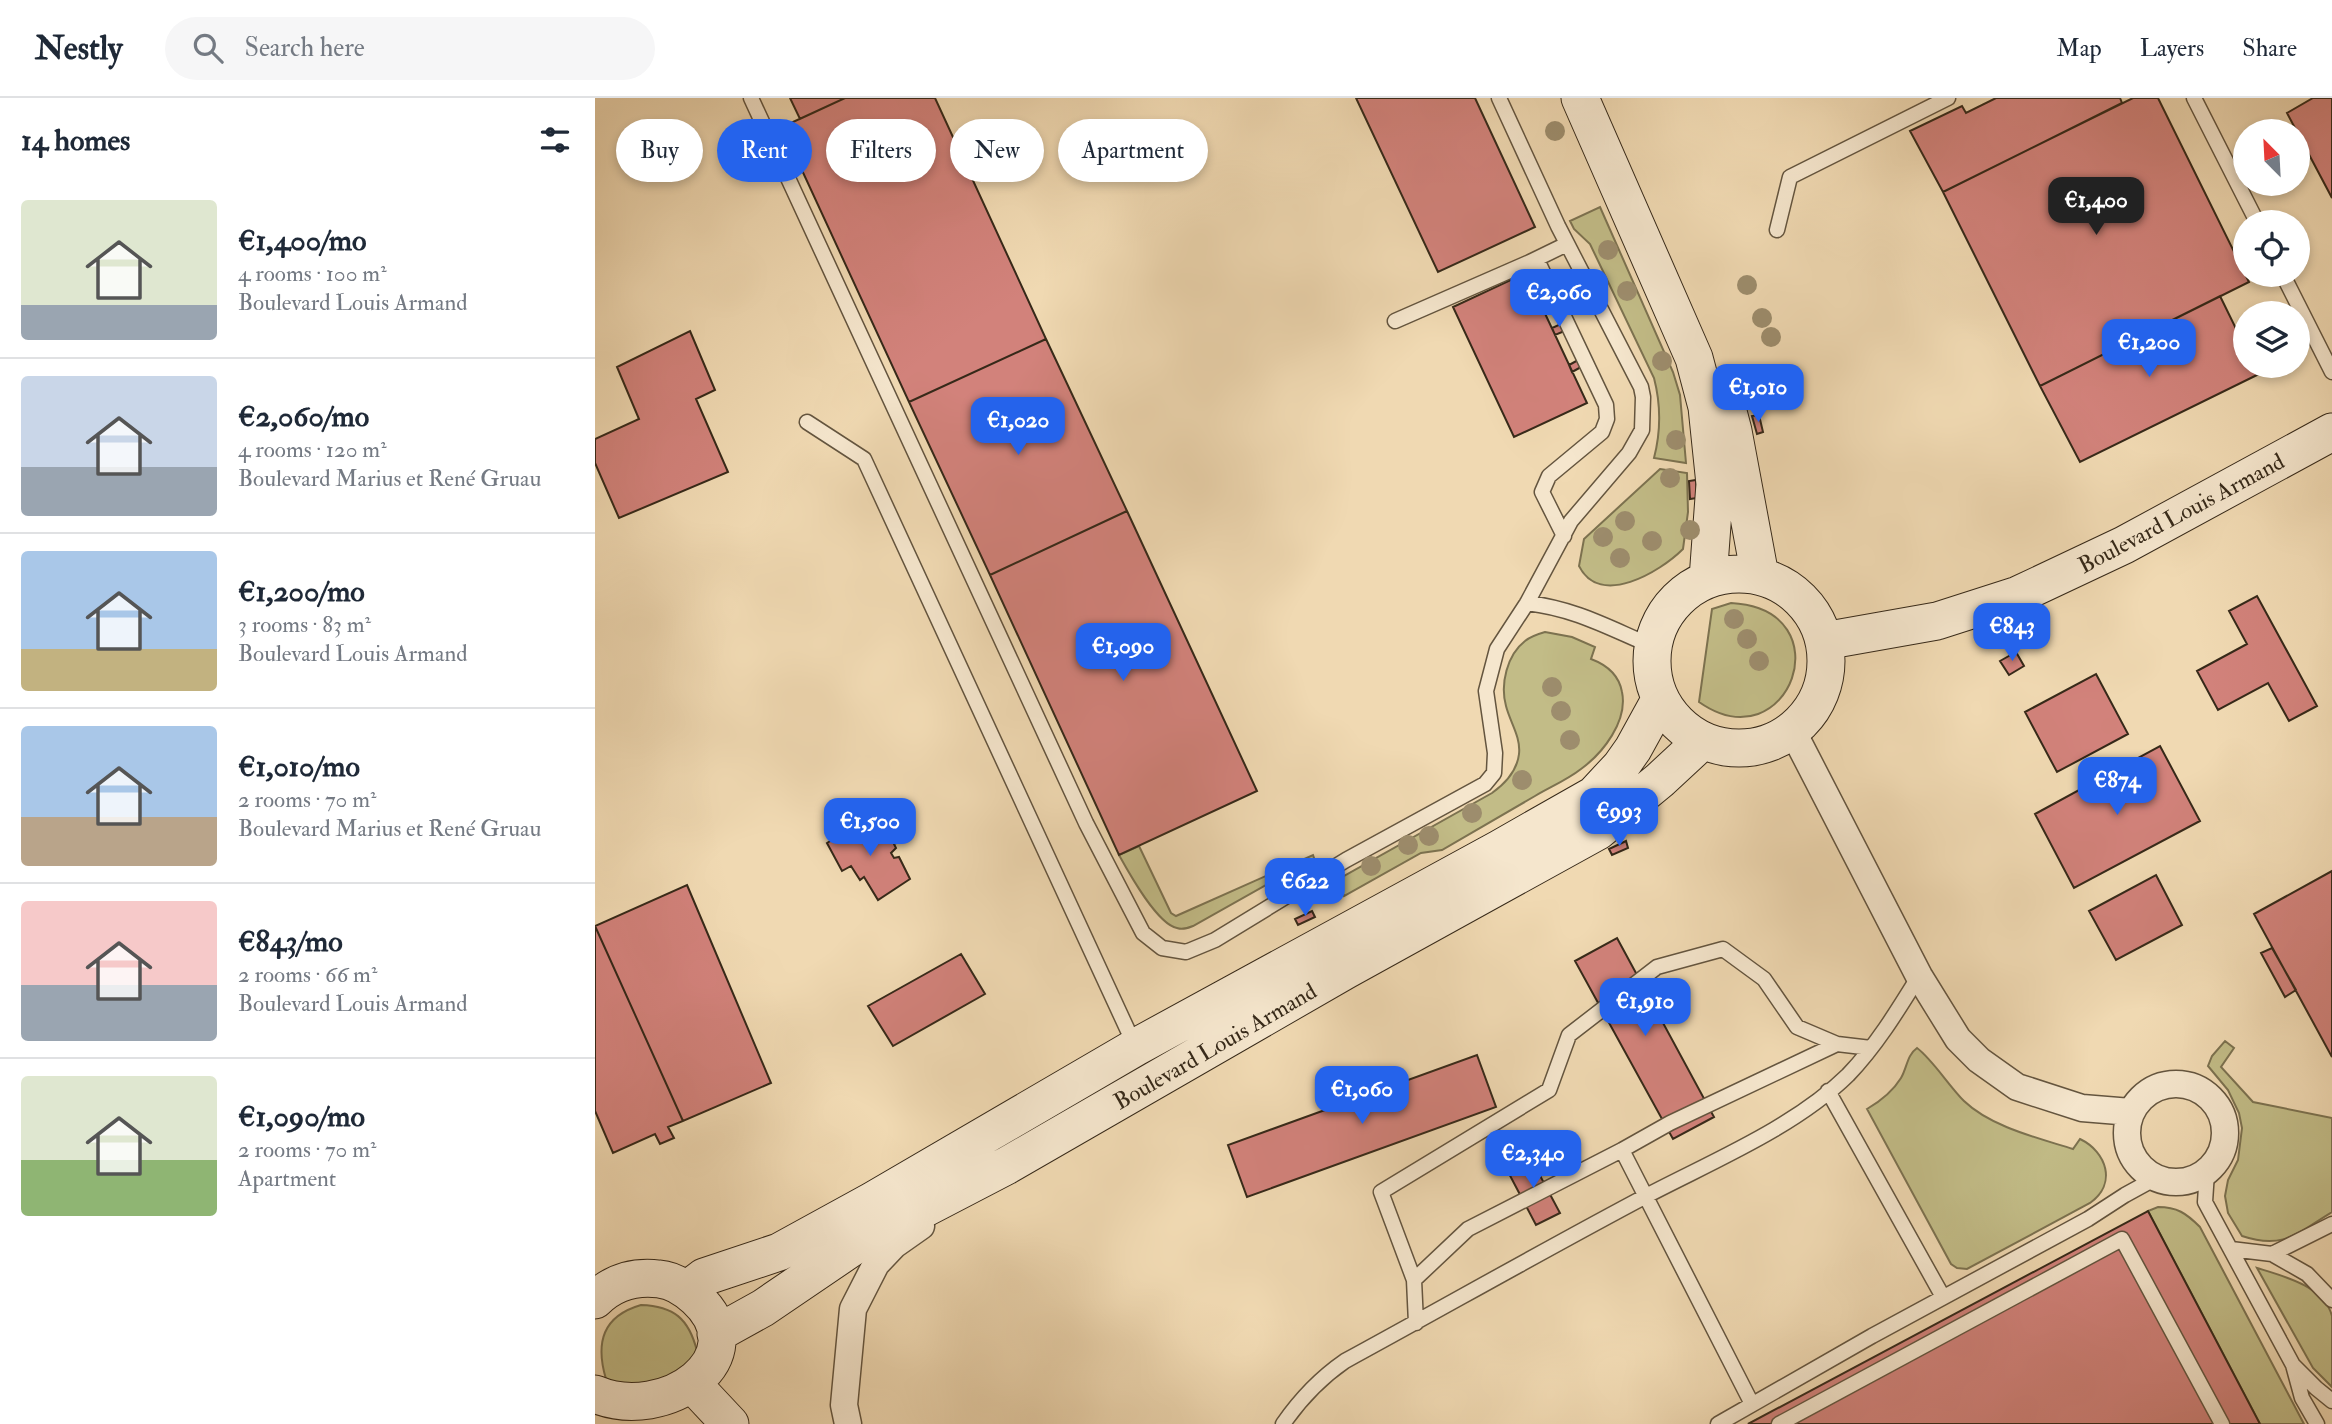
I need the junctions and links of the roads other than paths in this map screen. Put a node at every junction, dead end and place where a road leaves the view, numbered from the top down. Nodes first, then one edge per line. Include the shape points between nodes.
1 (751, 98) edge
2 (1499, 98) edge
3 (1580, 98) edge
4 (1601, 98) edge
5 (1948, 98) edge
6 (2194, 98) edge
7 (2251, 210) edge
8 (1777, 230) dead end
9 (1567, 244) junction
10 (1530, 262) junction
11 (2289, 287) edge
12 (1395, 321) dead end
13 (2332, 372) edge
14 (807, 422) dead end
15 (2332, 432) edge
16 (1565, 536) junction
17 (1760, 576) junction
18 (1708, 579) junction
19 (1527, 603) junction
20 (1825, 642) junction
21 (1652, 646) junction
22 (1660, 700) junction
23 (1792, 730) junction
24 (1702, 741) junction
25 (1919, 976) junction
26 (1837, 1044) junction
27 (1136, 1047) junction
28 (1871, 1048) junction
29 (1828, 1091) junction
30 (2131, 1112) junction
31 (1622, 1150) junction
32 (1006, 1166) junction
33 (2207, 1172) junction
34 (2156, 1178) junction
35 (1646, 1196) junction
36 (2332, 1224) edge
37 (2231, 1249) junction
38 (2272, 1254) junction
39 (1414, 1280) junction
40 (687, 1290) junction
41 (596, 1297) edge
42 (1943, 1297) junction
43 (2332, 1300) edge
44 (1416, 1322) junction
45 (716, 1334) junction
46 (2293, 1364) junction
47 (700, 1392) junction
48 (595, 1395) edge
49 (2332, 1401) edge
50 (1752, 1404) junction
51 (730, 1424) edge
52 (848, 1424) edge
53 (1283, 1424) edge
54 (1717, 1424) edge
55 (1779, 1424) edge
56 (2222, 1424) edge
57 (2317, 1424) edge

1 - 19 lane via 1086,824 1143,933 1162,948 1186,952 1215,940 1346,860 1485,784 1494,773 1495,752 1486,691 1497,649
2 - 9 lane
3 - 18 main road via 1694,358 1707,407 1715,484
4 - 17 main road via 1711,347 1733,431
5 - 8 lane via 1790,177
6 - 7 lane
9 - 10 lane
9 - 16 lane via 1643,397 1642,430 1629,453 1571,521
10 - 12 lane
10 - 16 lane via 1540,266 1606,405 1602,432 1549,476 1542,492
11 - 13 lane
14 - 27 lane via 864,459
15 - 20 main road, Boulevard Louis Armand via 2124,545 2018,595 1937,621
16 - 19 lane
17 - 18 main road via 1734,573
17 - 20 main road via 1783,584 1802,599
18 - 21 main road via 1682,594 1662,617
19 - 21 lane via 1590,617
20 - 23 main road via 1821,691
21 - 22 main road via 1652,674
22 - 24 main road via 1678,724
22 - 27 main road, Boulevard Louis Armand via 1633,749 1594,795
23 - 24 main road via 1749,748
23 - 25 street
24 - 32 main road, Boulevard Louis Armand via 1598,831
25 - 28 lane
25 - 30 street via 1958,1039 2017,1087 2082,1108
26 - 28 lane
26 - 31 lane
26 - 39 lane via 1797,1027 1764,979 1723,950 1657,967 1569,1035 1549,1090 1381,1192
27 - 40 main road, Boulevard Louis Armand via 779,1252 704,1278
28 - 29 lane
29 - 35 lane via 1762,1135
29 - 42 lane
30 - 33 street via 2160,1087 2179,1084 2204,1092 2224,1121 2225,1139 2220,1156
30 - 34 street via 2127,1137 2132,1156
31 - 35 lane
31 - 39 lane via 1468,1229
32 - 45 main road, Boulevard Louis Armand via 860,1242
32 - 52 street via 894,1245 876,1264 853,1309 844,1405
33 - 34 street via 2176,1182
33 - 37 lane via 2205,1202
34 - 42 lane
35 - 44 lane
35 - 50 lane
36 - 38 lane
37 - 38 lane
37 - 46 lane
38 - 43 lane via 2308,1274
39 - 44 lane
40 - 41 main road via 665,1279 641,1277 617,1283
40 - 45 main road via 710,1317
42 - 50 lane
44 - 53 lane via 1324,1376
45 - 47 main road via 711,1374
46 - 49 lane
46 - 57 lane via 2302,1398
47 - 48 main road via 665,1415 644,1417 623,1414
47 - 51 main road
50 - 54 lane
55 - 56 lane via 2122,1239

